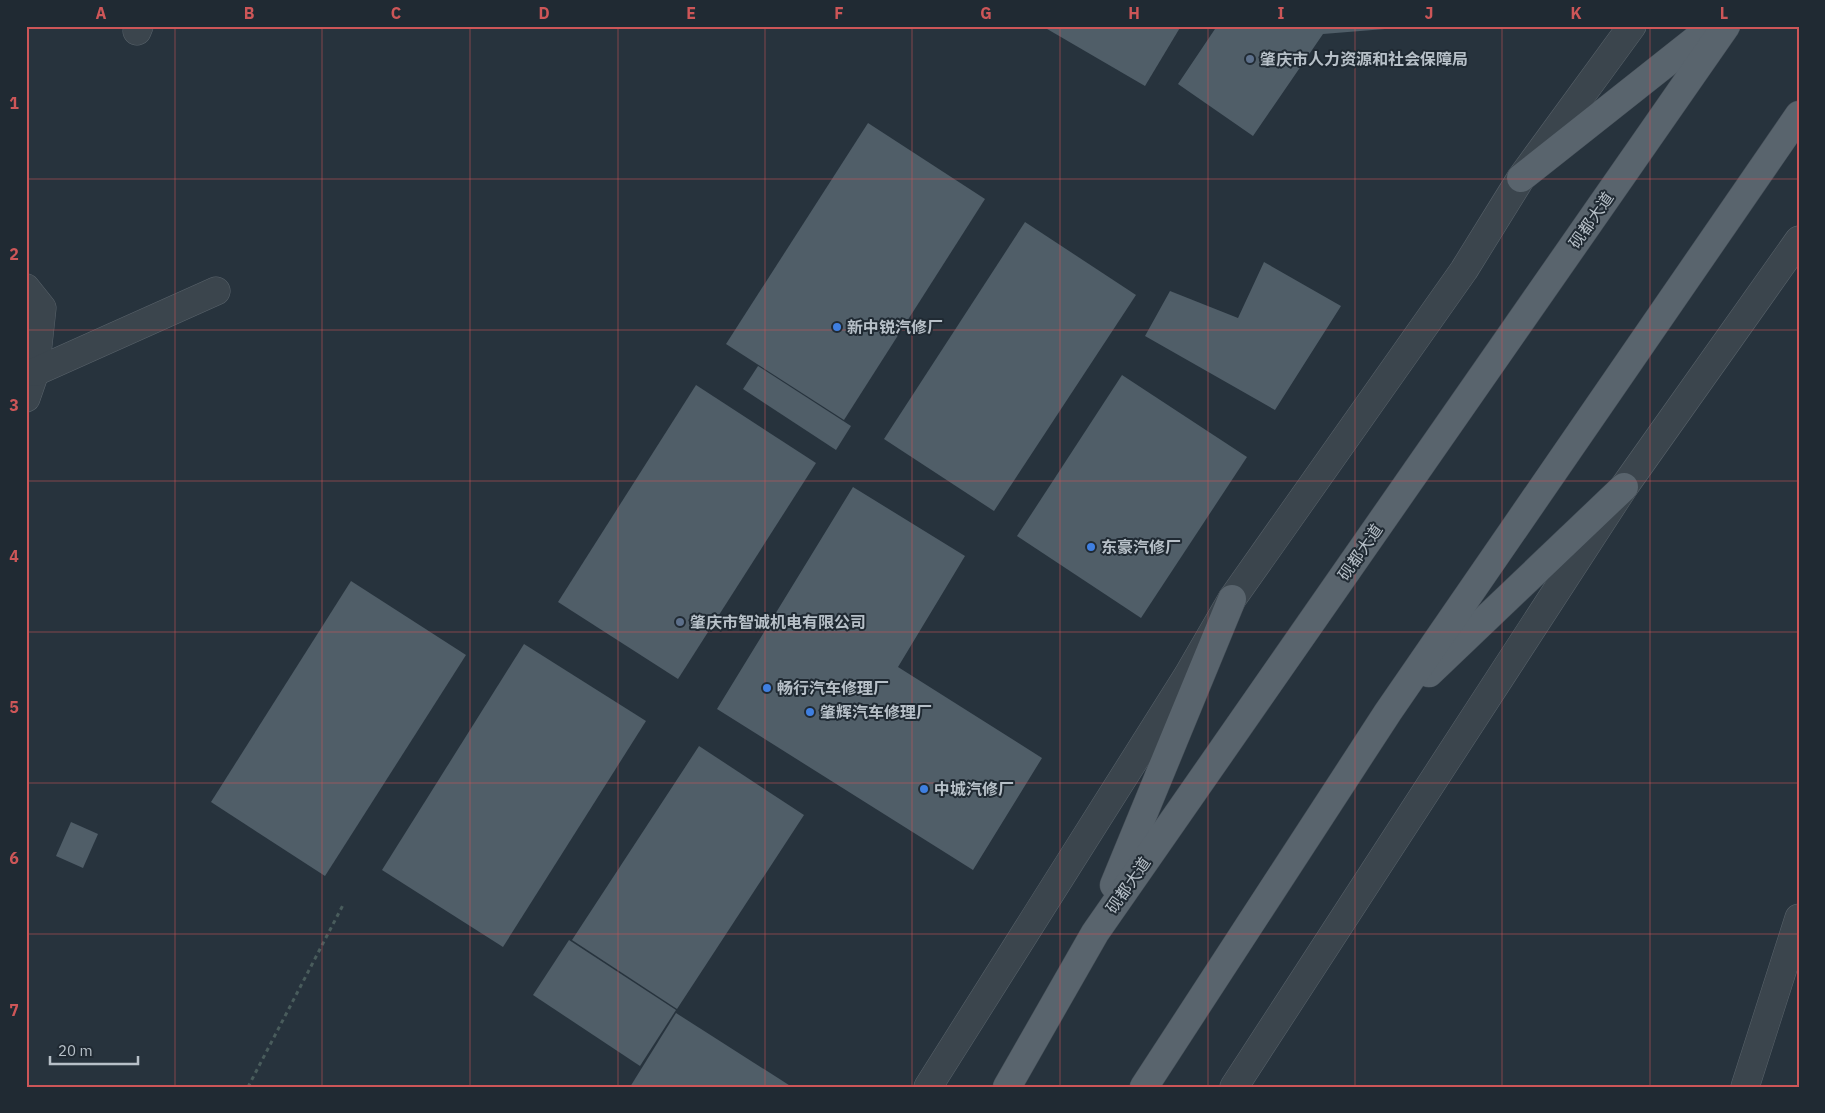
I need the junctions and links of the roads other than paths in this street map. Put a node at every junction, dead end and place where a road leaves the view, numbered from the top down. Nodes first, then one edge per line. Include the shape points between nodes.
1 (1632, 26) edge
2 (1714, 26) edge
3 (1726, 26) edge
4 (1799, 115) edge
5 (1521, 178) junction
6 (1799, 240) edge
7 (26, 288) edge
8 (216, 291) dead end
9 (35, 372) junction
10 (26, 398) edge
11 (1624, 487) junction
12 (1232, 599) junction
13 (1388, 712) junction
14 (1799, 918) edge
15 (1094, 933) junction
16 (1793, 956) edge
17 (928, 1087) edge
18 (1007, 1087) edge
19 (1144, 1087) edge
20 (1234, 1087) edge
21 (1744, 1087) edge

1 - 5 street
2 - 5 main road
3 - 15 main road, 砚都大道
4 - 13 main road
5 - 12 street via 1464,270
6 - 11 street
7 - 9 street via 42,308
8 - 9 street
9 - 10 street
11 - 13 main road
11 - 20 street
12 - 15 main road
12 - 17 street via 1188,676
13 - 19 main road
14 - 16 street
15 - 18 main road, 砚都大道
16 - 21 street

